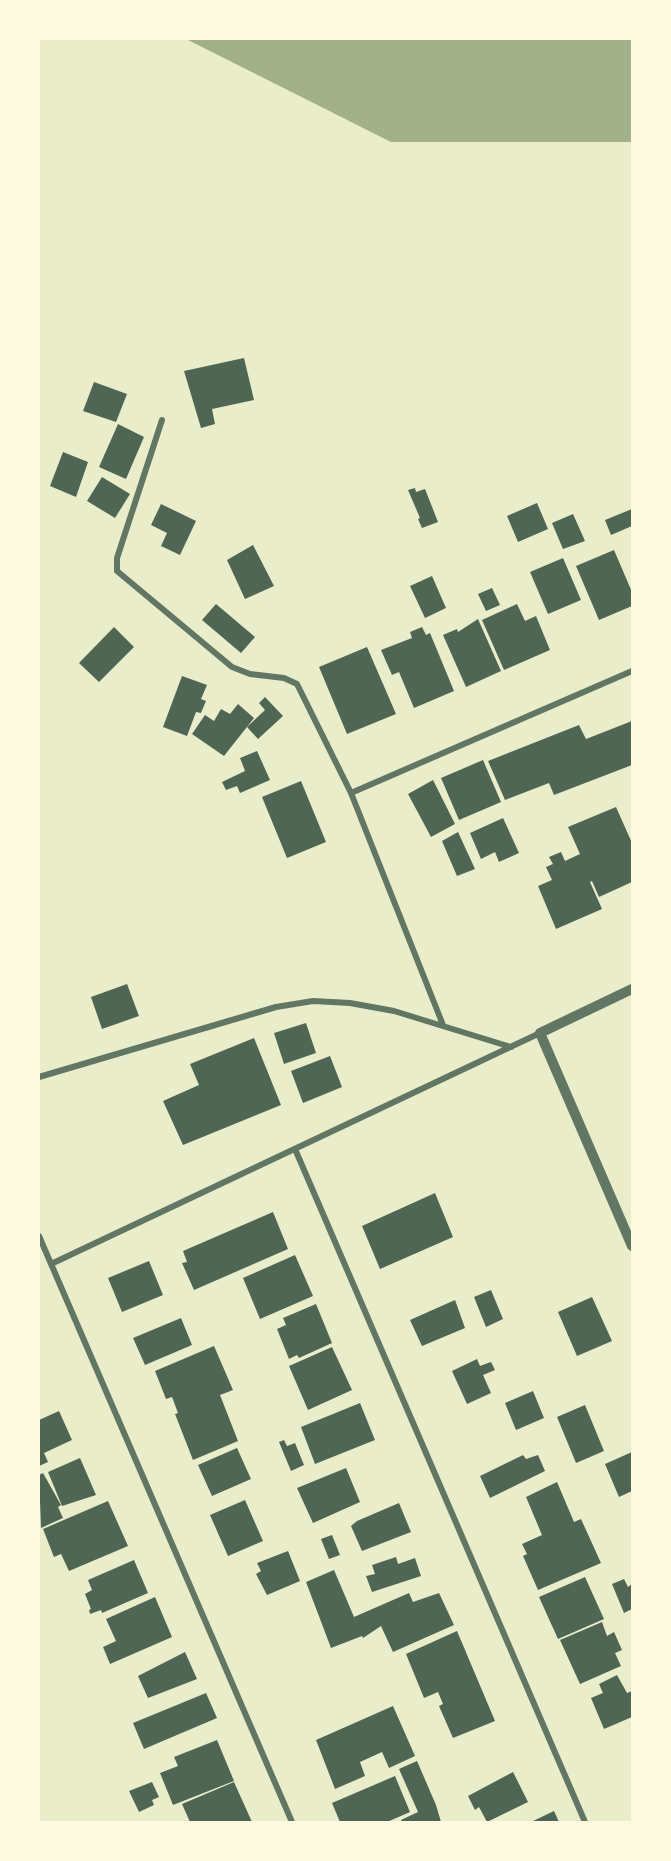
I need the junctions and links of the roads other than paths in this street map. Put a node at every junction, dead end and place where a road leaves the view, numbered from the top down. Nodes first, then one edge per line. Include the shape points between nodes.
1 (162, 420) dead end
2 (632, 671) edge
3 (351, 794) junction
4 (632, 989) edge
5 (443, 1025) junction
6 (540, 1033) junction
7 (511, 1047) junction
8 (39, 1077) edge
9 (295, 1149) junction
10 (39, 1236) edge
11 (632, 1246) edge
12 (51, 1264) junction
13 (292, 1822) edge
14 (585, 1822) edge

1 - 3 street via 117,558 117,571 232,667 297,684
2 - 3 street
3 - 5 street
4 - 6 street
5 - 7 street
5 - 8 street via 372,1007 313,1001 276,1006
6 - 7 street
6 - 11 street
7 - 9 street
9 - 12 street
9 - 14 street
10 - 12 street
12 - 13 street

